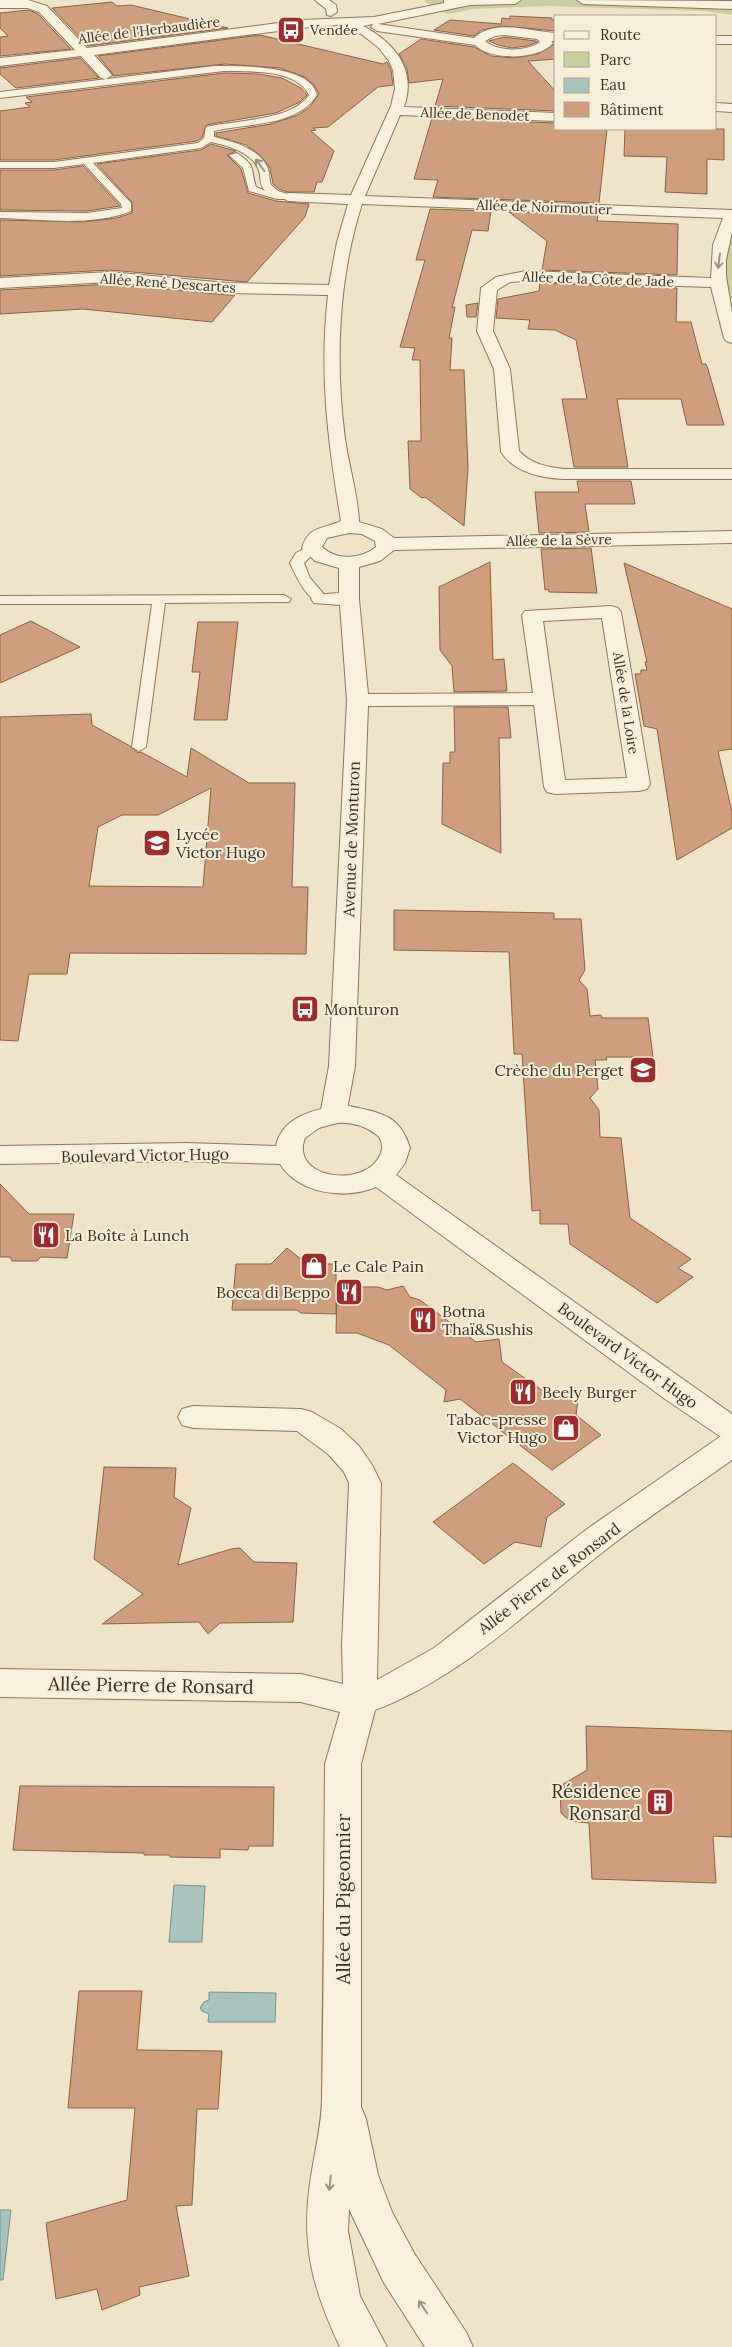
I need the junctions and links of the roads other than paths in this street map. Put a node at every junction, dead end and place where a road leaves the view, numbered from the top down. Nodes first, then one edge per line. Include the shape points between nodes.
1 (320, 0) edge
2 (515, 0) edge
3 (583, 0) edge
4 (410, 1) edge
5 (731, 2) edge
6 (0, 4) edge
7 (427, 8) junction
8 (338, 18) junction
9 (402, 28) junction
10 (549, 37) edge
11 (480, 39) junction
12 (717, 40) edge
13 (732, 40) edge
14 (384, 47) junction
15 (87, 53) junction
16 (0, 62) edge
17 (109, 78) junction
18 (0, 95) edge
19 (717, 107) edge
20 (732, 108) edge
21 (394, 111) junction
22 (554, 117) edge
23 (205, 142) junction
24 (86, 161) junction
25 (0, 165) edge
26 (285, 196) junction
27 (356, 200) junction
28 (732, 214) edge
29 (0, 215) edge
30 (0, 283) edge
31 (717, 283) junction
32 (336, 290) junction
33 (732, 338) edge
34 (732, 474) edge
35 (349, 527) junction
36 (732, 537) edge
37 (387, 544) junction
38 (312, 548) junction
39 (349, 562) junction
40 (159, 599) junction
41 (284, 599) dead end
42 (321, 599) joint
43 (349, 599) junction
44 (0, 600) edge
45 (544, 699) junction
46 (358, 700) junction
47 (139, 747) dead end
48 (333, 1115) junction
49 (0, 1155) edge
50 (289, 1155) junction
51 (379, 1176) junction
52 (193, 1417) dead end
53 (732, 1429) edge
54 (732, 1444) edge
55 (0, 1683) edge
56 (360, 1701) junction
57 (342, 2100) junction
58 (365, 2347) edge
59 (451, 2347) edge

1 - 8 street via 332,8
2 - 7 street
3 - 5 street
4 - 7 street
6 - 15 street via 24,3 40,7
7 - 8 street
7 - 9 street
8 - 9 street
8 - 14 street via 364,31
8 - 15 street, Allée de l'Herbaudière
9 - 11 street
9 - 14 street via 387,40
10 - 11 street via 512,32 494,33
10 - 11 street via 542,48 518,52 489,49
12 - 13 street
14 - 21 street via 396,61 402,80 400,98
15 - 16 street, Allée de l'Herbaudière
15 - 17 street
17 - 18 lane
17 - 23 lane via 234,69 288,76 311,89 312,98 295,111 213,128 208,130
19 - 20 street
21 - 22 street, Allée de Benodet
21 - 27 street
23 - 24 lane
23 - 26 lane via 243,162 251,174 251,186 257,192
26 -> 23 lane via 265,186 263,167 253,157 233,146
24 - 25 lane via 54,165
24 - 29 lane via 123,199 127,206 125,211 96,216
26 - 27 street, Allée de Noirmoutier
27 - 28 street, Allée de Noirmoutier
27 - 32 street
28 -> 31 street via 718,261
30 - 32 street, Allée René Descartes via 110,277 227,288
31 - 33 street
31 - 34 street, Allée de la Côte de Jade via 510,278 489,288 485,331 502,369 510,452 525,464 545,472 564,474
32 - 35 street via 333,402
35 - 37 street via 377,533
35 - 38 street via 318,534 313,539
36 - 37 street, Allée de la Sèvre
37 - 39 street via 381,554 371,559
38 - 39 street via 324,558
38 - 42 lane via 297,563 304,579
39 - 43 street, Avenue de Monturon
40 - 41 lane
40 - 44 lane
40 - 47 lane
42 - 43 street
43 - 46 street, Avenue de Monturon
45 - 45 street, Allée de la Loire via 555,787 639,784 611,612 532,615
45 - 46 street
46 - 48 street, Avenue de Monturon via 342,1066
48 - 50 street via 299,1129 292,1137
48 - 51 street via 364,1117 388,1130 397,1145 397,1154 388,1169
49 - 50 street, Boulevard Victor Hugo via 186,1152
50 - 51 street via 303,1174 321,1182 351,1184
51 - 53 street, Boulevard Victor Hugo
52 - 56 street via 301,1420 314,1425 361,1470 364,1483
54 - 56 street, Allée Pierre de Ronsard via 598,1538 446,1658 389,1690
55 - 56 street, Allée Pierre de Ronsard via 301,1688
56 - 57 street, Allée du Pigeonnier via 343,1764
57 -> 58 street, Allée du Pigeonnier via 327,2231 340,2300
59 -> 57 street, Allée du Pigeonnier via 398,2266 375,2222 359,2182

